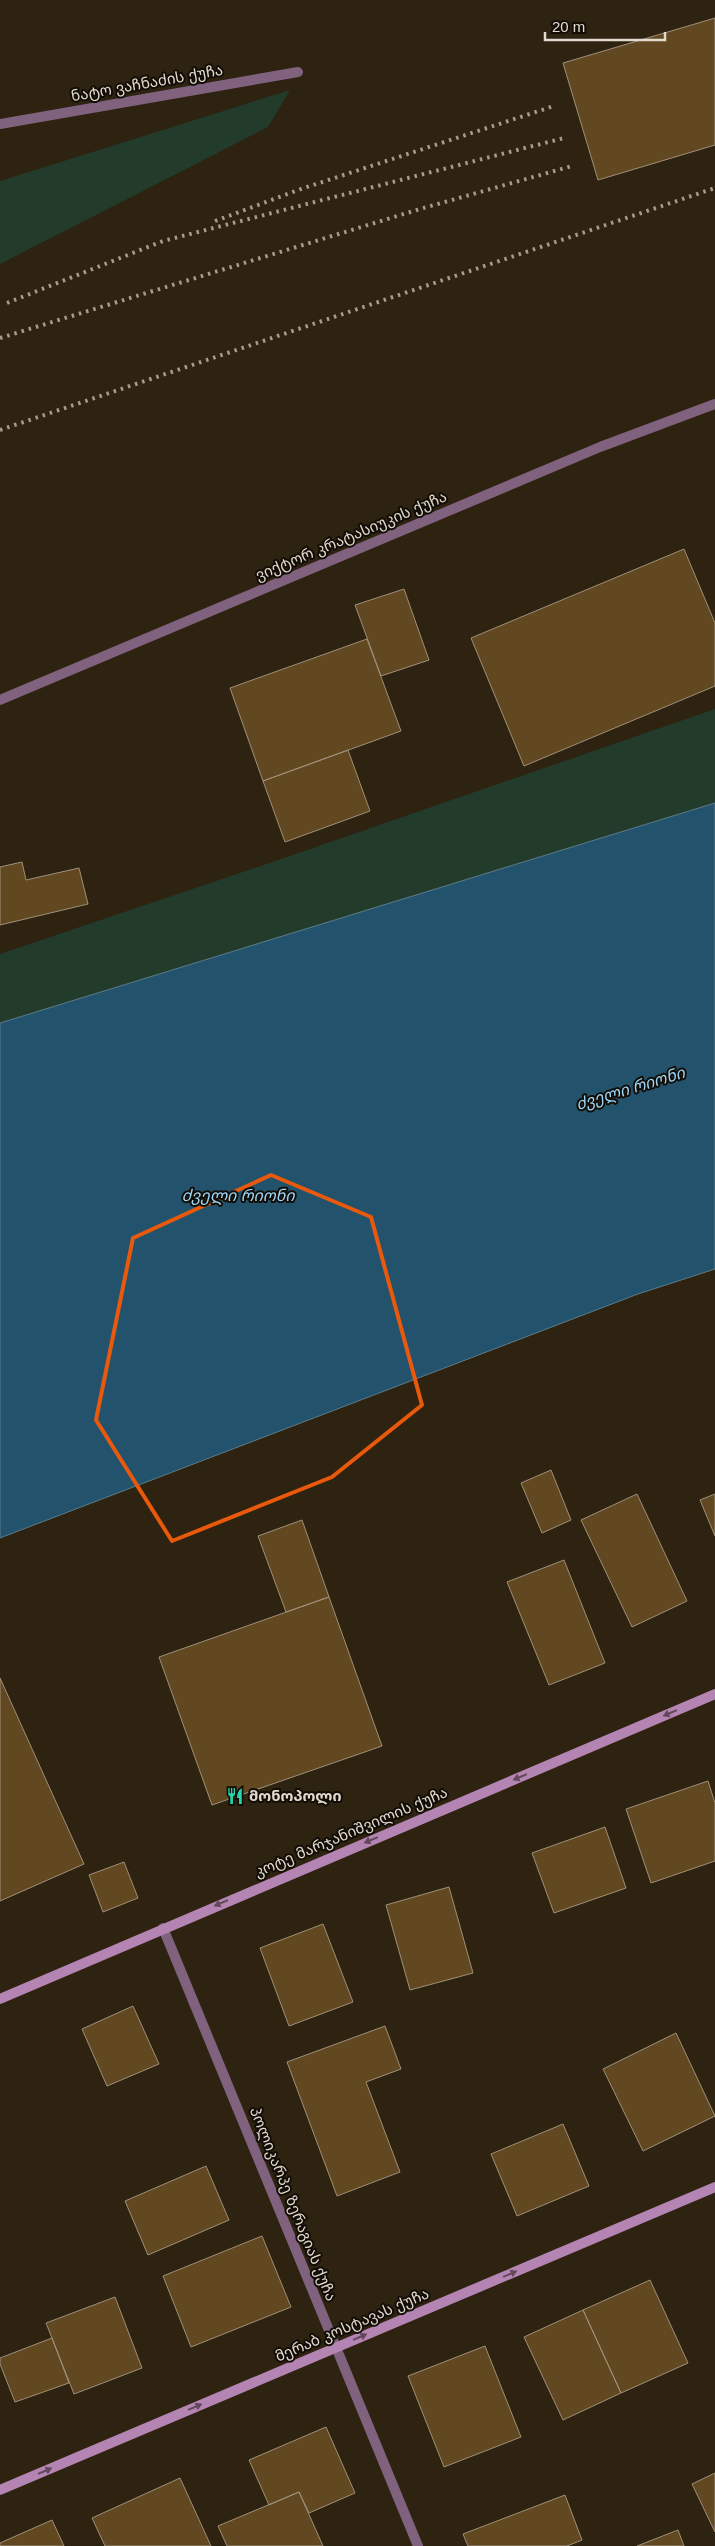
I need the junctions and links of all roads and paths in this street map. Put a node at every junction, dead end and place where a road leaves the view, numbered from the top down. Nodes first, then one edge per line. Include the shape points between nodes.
1 (298, 72) dead end
2 (0, 124) edge
3 (715, 404) edge
4 (0, 700) edge
5 (715, 1694) edge
6 (162, 1928) junction
7 (0, 1998) edge
8 (715, 2188) edge
9 (336, 2348) junction
10 (0, 2490) edge
11 (418, 2546) edge

1 - 2 street, ნატო ვაჩნაძის ქუჩა
3 - 4 street, ვიქტორ კრატასიუკის ქუჩა via 600,447
5 -> 6 street, კოტე მარჯანიშვილის ქუჩა
6 - 7 street, კოტე მარჯანიშვილის ქუჩა
6 - 9 street, პოლიკარპე ზერაგიას ქუჩა
9 -> 8 street, მერაბ კოსტავას ქუჩა
10 -> 9 street, მერაბ კოსტავას ქუჩა
9 - 11 street, პოლიკარპე ზერაგიას ქუჩა

